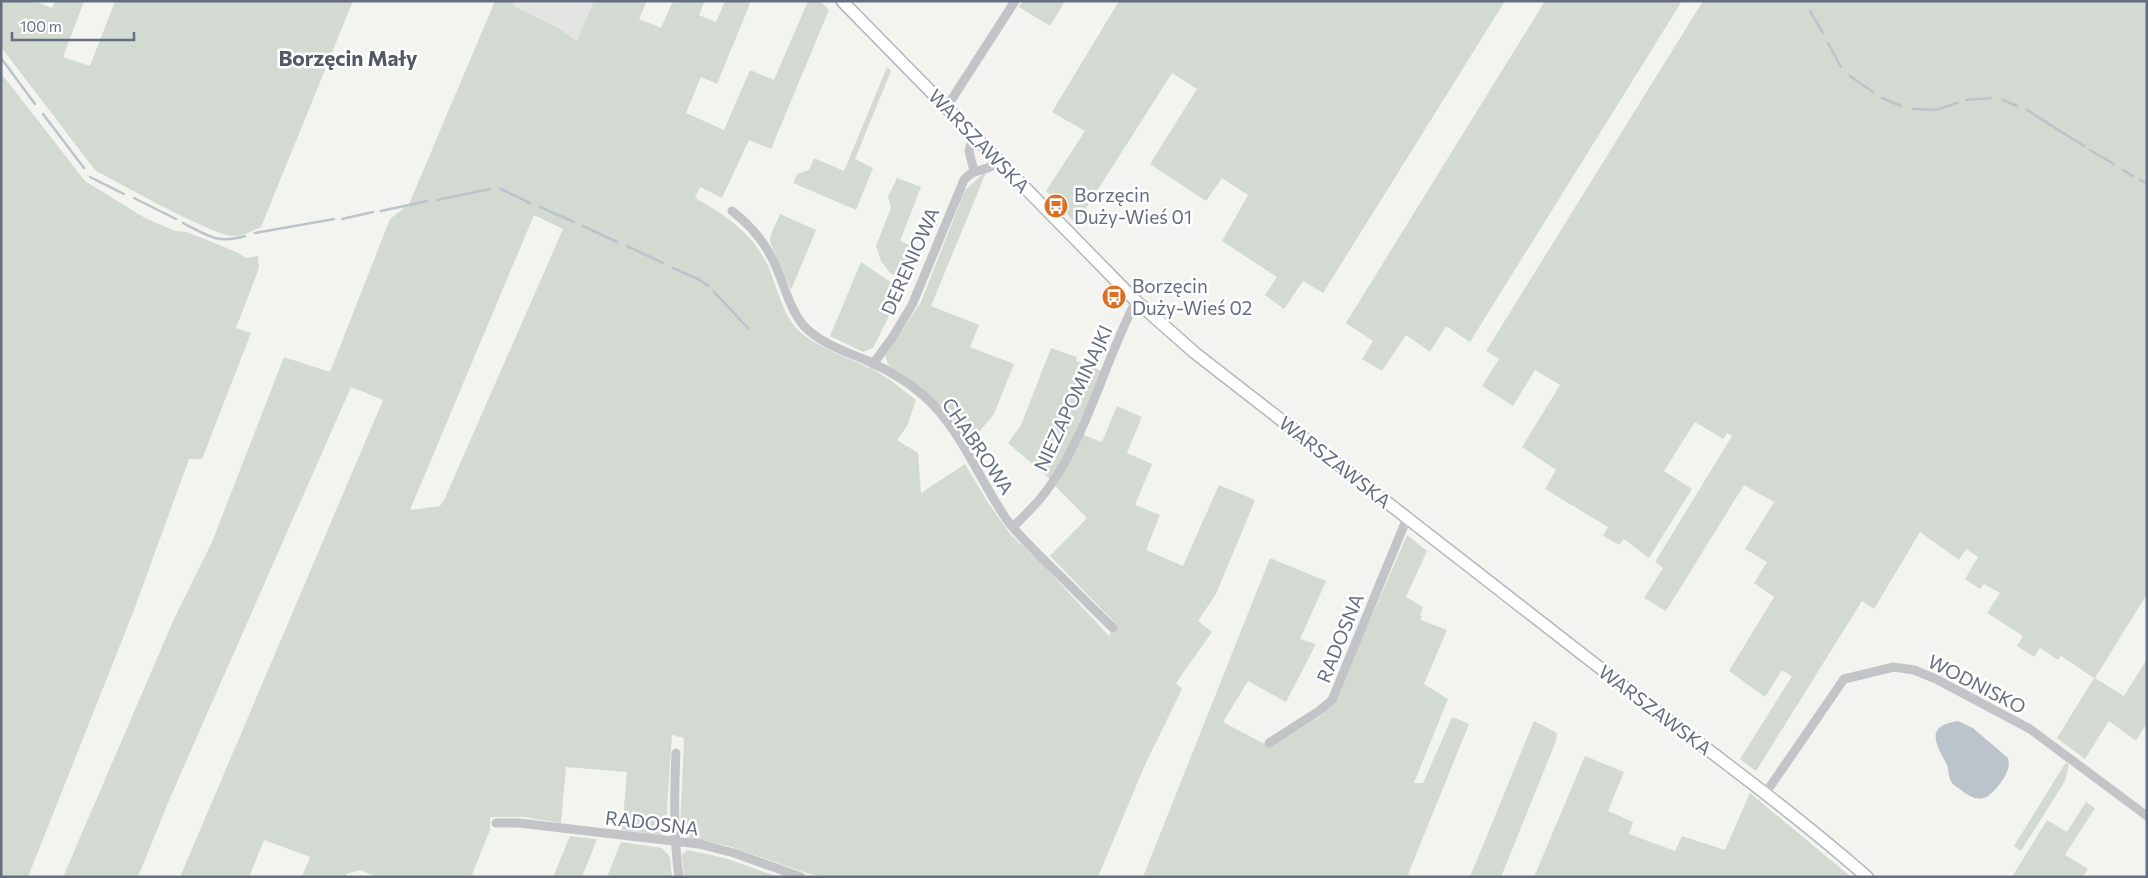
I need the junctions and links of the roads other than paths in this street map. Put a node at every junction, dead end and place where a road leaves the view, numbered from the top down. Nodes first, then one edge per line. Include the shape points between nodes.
1 (842, 1) edge
2 (1015, 1) edge
3 (945, 106) junction
4 (973, 135) junction
5 (998, 161) junction
6 (974, 171) junction
7 (732, 211) dead end
8 (1136, 301) junction
9 (873, 364) junction
10 (1407, 518) junction
11 (1013, 527) junction
12 (1113, 628) dead end
13 (1269, 743) dead end
14 (676, 753) dead end
15 (1766, 794) junction
16 (2147, 816) edge
17 (496, 824) dead end
18 (675, 842) junction
19 (678, 877) edge
20 (800, 877) edge
21 (1867, 877) edge

1 - 3 main road, WARSZAWSKA
2 - 3 street
3 - 4 main road, WARSZAWSKA
4 - 5 main road, WARSZAWSKA
4 - 6 street via 969,151
5 - 6 street via 991,168
5 - 8 main road, WARSZAWSKA
6 - 9 street, DERENIOWA via 964,180 912,305
7 - 9 street, CHABROWA via 765,246 789,301 804,326 844,351
8 - 10 main road, WARSZAWSKA via 1195,353
8 - 11 street, NIEZAPOMINAJKI via 1065,460 1048,489
9 - 11 street, CHABROWA via 901,378 939,412
10 - 13 street, RADOSNA via 1332,700
10 - 15 main road, WARSZAWSKA
11 - 12 street, CHABROWA
14 - 18 street
15 - 16 street, WODNISKO via 1844,679 1899,667 1936,679 2030,729
15 - 21 main road, WARSZAWSKA
17 - 18 street, RADOSNA via 519,823
18 - 19 street
18 - 20 street, RADOSNA via 734,853

